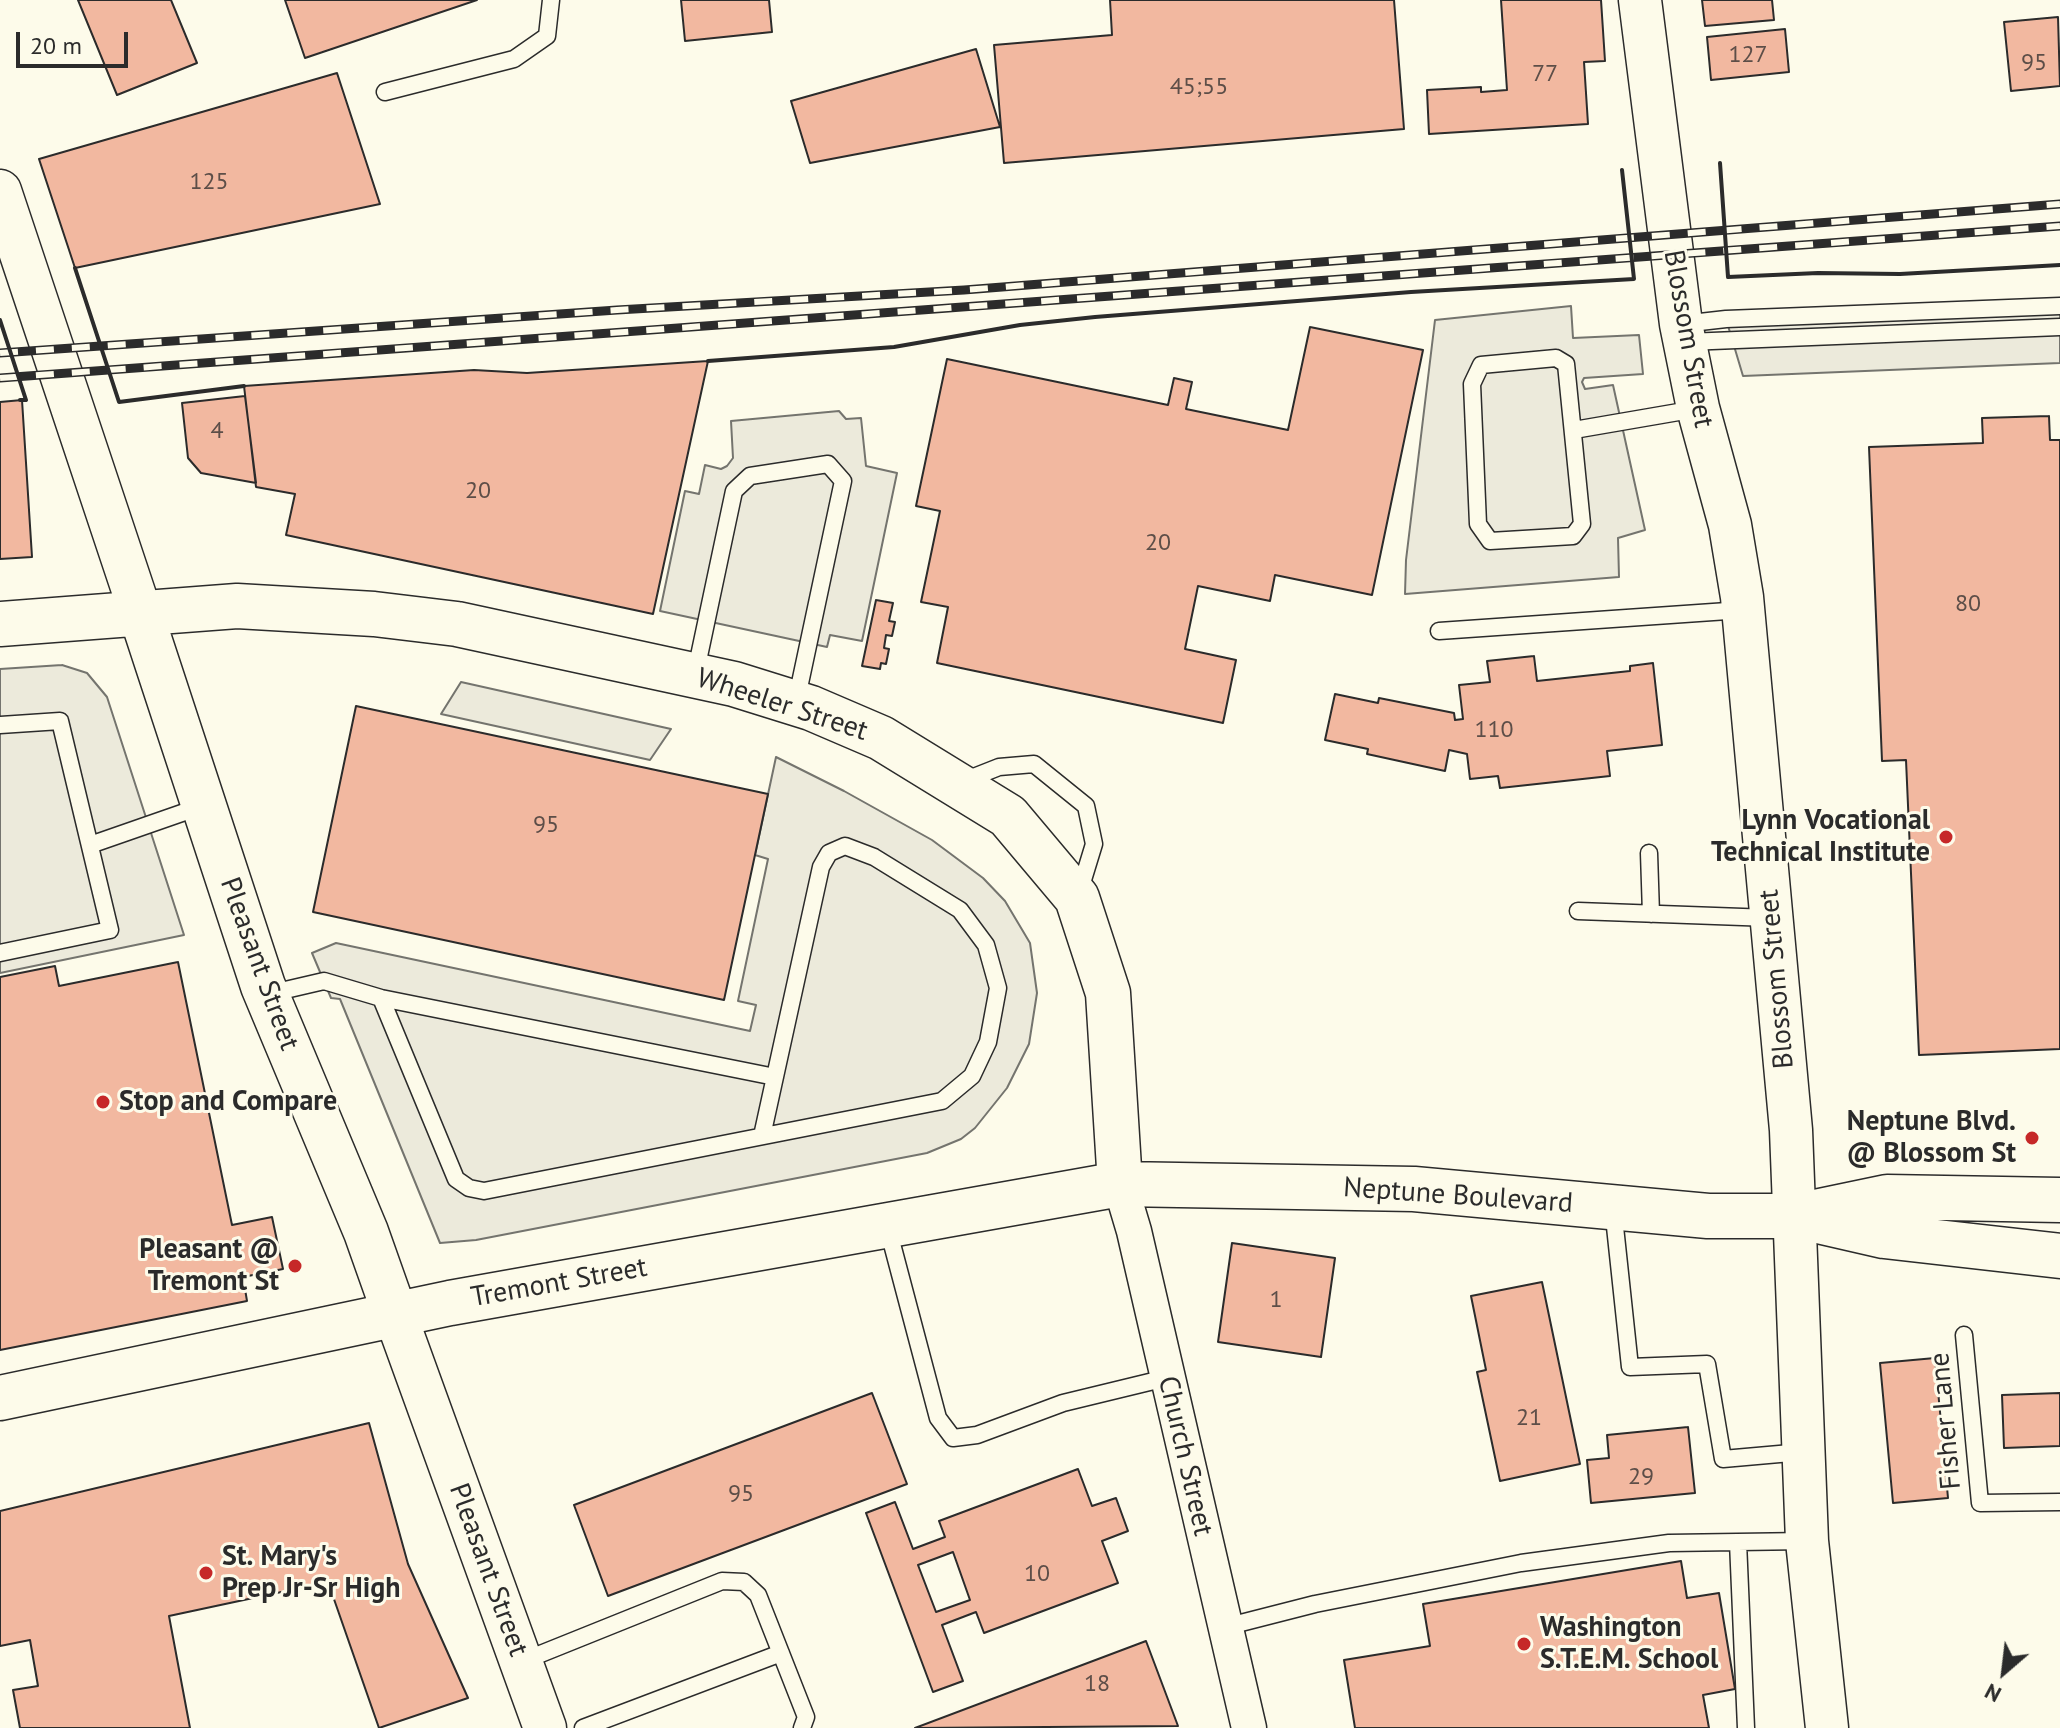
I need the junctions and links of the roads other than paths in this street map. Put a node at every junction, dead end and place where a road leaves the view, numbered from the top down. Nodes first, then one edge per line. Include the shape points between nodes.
1 (551, 0) edge
2 (1640, 0) edge
3 (385, 92) dead end
4 (0, 191) edge
5 (2060, 306) edge
6 (2060, 327) edge
7 (1683, 333) junction
8 (1698, 408) junction
9 (1574, 430) junction
10 (1743, 610) junction
11 (141, 614) junction
12 (0, 624) edge
13 (1439, 631) dead end
14 (695, 676) junction
15 (796, 704) junction
16 (0, 725) edge
17 (957, 784) junction
18 (203, 806) junction
19 (90, 845) junction
20 (1649, 853) dead end
21 (1077, 898) junction
22 (1578, 911) dead end
23 (1651, 914) junction
24 (1772, 918) junction
25 (0, 953) edge
26 (267, 995) junction
27 (381, 998) junction
28 (775, 1077) junction
29 (762, 1136) junction
30 (1120, 1184) junction
31 (2060, 1200) edge
32 (1613, 1207) junction
33 (1796, 1216) junction
34 (886, 1224) junction
35 (2060, 1256) edge
36 (395, 1314) junction
37 (1964, 1335) dead end
38 (1166, 1378) junction
39 (0, 1398) edge
40 (1803, 1451) junction
41 (2060, 1502) edge
42 (1807, 1541) junction
43 (1738, 1542) junction
44 (1225, 1627) junction
45 (781, 1653) junction
46 (521, 1662) junction
47 (545, 1728) edge
48 (583, 1728) edge
49 (802, 1728) edge
50 (1249, 1728) edge
51 (1746, 1728) edge
52 (1827, 1728) edge

1 - 3 lane via 547,36 514,59
2 - 7 street, Blossom Street
4 - 11 street, Pleasant Street
5 - 7 lane via 1726,319
6 - 7 lane
7 - 8 street, Blossom Street
8 - 9 lane
8 - 10 street, Blossom Street via 1730,525
9 - 9 lane via 1566,364 1556,358 1481,365 1472,384 1478,524 1490,541 1573,536 1582,524
10 - 13 lane
10 - 24 street, Blossom Street
11 - 12 main road, Wheeler Street
11 - 14 main road, Wheeler Street via 237,606 374,614 457,624
11 - 18 main road, Pleasant Street
14 - 15 main road, Wheeler Street
14 - 15 lane via 734,491 750,476 828,464 843,481
15 - 17 main road, Wheeler Street via 881,738
16 - 19 lane via 60,721
17 - 21 main road, Wheeler Street via 1008,816
17 - 21 lane via 999,767 1034,764 1086,806 1094,844
18 - 19 lane
18 - 26 main road, Pleasant Street
19 - 25 lane via 110,930
20 - 23 lane
21 - 30 main road, Wheeler Street via 1108,993
22 - 23 lane
23 - 24 lane
24 - 33 street, Blossom Street
26 - 27 lane via 324,981
26 - 36 main road, Pleasant Street
27 - 28 lane
27 - 29 lane via 456,1179 469,1188 484,1191
28 - 29 lane
28 - 29 lane via 821,867 829,853 845,846 874,857 960,910 986,945 998,988 988,1042 972,1076 942,1101
30 - 32 main road, Neptune Boulevard via 1414,1189
30 - 34 main road, Tremont Street
30 - 38 street, Church Street
31 - 33 main road, Neptune Boulevard via 1887,1197
32 - 33 main road, Neptune Boulevard via 1708,1216
32 - 40 lane via 1630,1367 1707,1364 1723,1459
33 - 35 main road, Neptune Boulevard via 1884,1236
33 - 40 street, Blossom Street
34 - 36 main road, Tremont Street
34 - 38 lane via 938,1418 953,1438
36 - 39 main road, Tremont Street
36 - 46 street, Pleasant Street
37 - 41 lane, Fisher Lane via 1980,1503
38 - 44 street, Church Street
40 - 42 street, Blossom Street
42 - 43 lane
42 - 52 street, Blossom Street
43 - 44 lane via 1669,1543 1521,1563
43 - 51 lane
44 - 50 street, Church Street
45 - 46 lane via 758,1595 744,1582 722,1581
45 - 48 lane
45 - 49 lane via 806,1717
46 - 47 street, Pleasant Street

